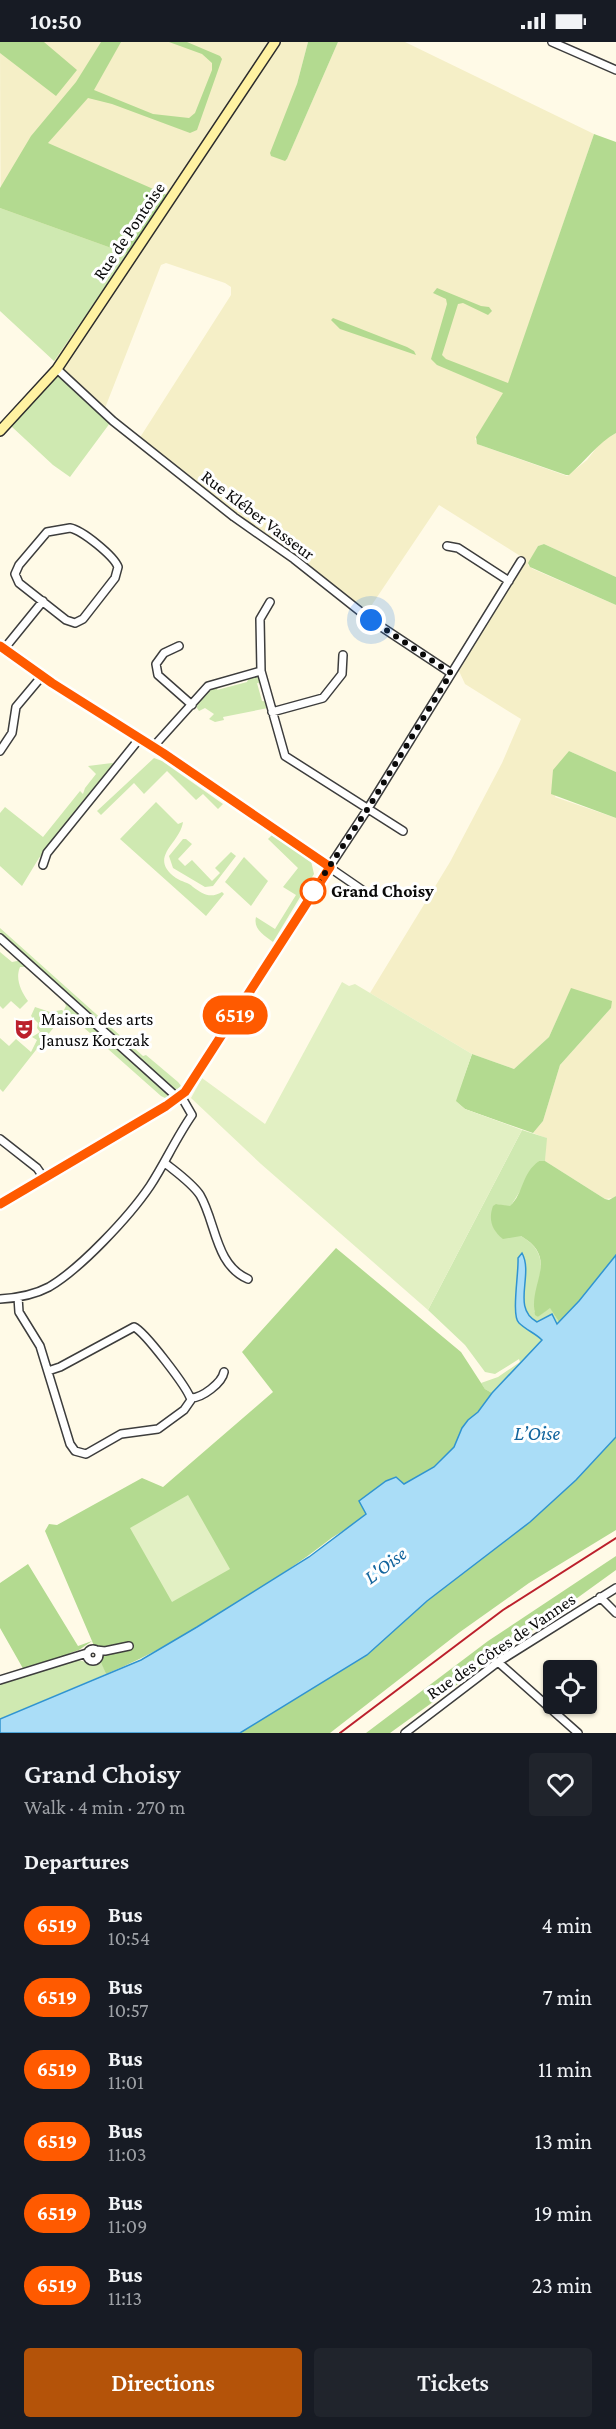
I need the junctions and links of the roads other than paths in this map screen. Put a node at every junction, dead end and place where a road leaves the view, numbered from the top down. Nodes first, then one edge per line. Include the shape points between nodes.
1 (275, 42) edge
2 (552, 42) edge
3 (616, 70) edge
4 (57, 369) junction
5 (0, 431) edge
6 (447, 546) dead end
7 (521, 561) dead end
8 (509, 581) junction
9 (43, 602) junction
10 (270, 602) dead end
11 (179, 646) dead end
12 (2, 647) edge
13 (343, 655) dead end
14 (261, 671) junction
15 (451, 673) junction
16 (42, 676) junction
17 (192, 705) junction
18 (272, 712) junction
19 (140, 738) junction
20 (153, 747) junction
21 (0, 751) edge
22 (367, 810) junction
23 (403, 831) dead end
24 (43, 865) dead end
25 (330, 867) junction
26 (368, 894) dead end
27 (0, 938) edge
28 (180, 1097) junction
29 (0, 1138) edge
30 (165, 1163) junction
31 (44, 1178) junction
32 (0, 1204) edge
33 (248, 1279) dead end
34 (18, 1297) junction
35 (0, 1299) edge
36 (48, 1371) junction
37 (224, 1372) dead end
38 (191, 1398) junction
39 (616, 1587) edge
40 (600, 1597) junction
41 (616, 1613) edge
42 (129, 1646) dead end
43 (100, 1652) junction
44 (84, 1656) junction
45 (498, 1662) junction
46 (0, 1680) edge
47 (405, 1733) edge
48 (578, 1733) edge

1 - 4 main road, Rue de Pontoise
2 - 3 street
4 - 5 main road, Rue de Pontoise
4 - 15 street, Rue Kléber Vasseur via 113,421 239,521 371,620
6 - 8 street via 458,548
7 - 8 street
8 - 15 street
9 - 9 street via 66,620 78,622 115,578 117,564 76,529 47,532 15,574 19,583
9 - 12 street
10 - 14 street via 260,620
11 - 17 street via 164,653 156,664 158,675
12 - 16 street
13 - 18 street via 342,674 323,698
14 - 17 street via 208,686
14 - 18 street
15 - 22 street
16 - 19 street
16 - 21 street via 16,707 12,733
17 - 20 street
18 - 22 street via 285,756
19 - 20 street
19 - 24 street via 47,853
20 - 25 street
22 - 23 street
22 - 25 street
25 - 26 street
25 - 28 street via 196,1078
27 - 28 street
28 - 30 street via 192,1115
28 - 31 street
29 - 31 street via 38,1168
30 - 33 street via 198,1192 223,1256 236,1274
30 - 34 street via 129,1213 83,1259 49,1287
31 - 32 street
34 - 35 street
34 - 36 street via 19,1312 40,1346
36 - 38 street via 134,1327
36 - 38 street via 70,1444 84,1454 120,1434 158,1429 187,1407
37 - 38 street via 222,1380
39 - 40 street, Rue des Côtes de Vannes
40 - 41 street
40 - 45 street, Rue des Côtes de Vannes
42 - 43 street
43 - 44 street via 90,1649
43 - 44 street via 94,1662
44 - 46 street
45 - 47 street, Rue des Côtes de Vannes
45 - 48 street

